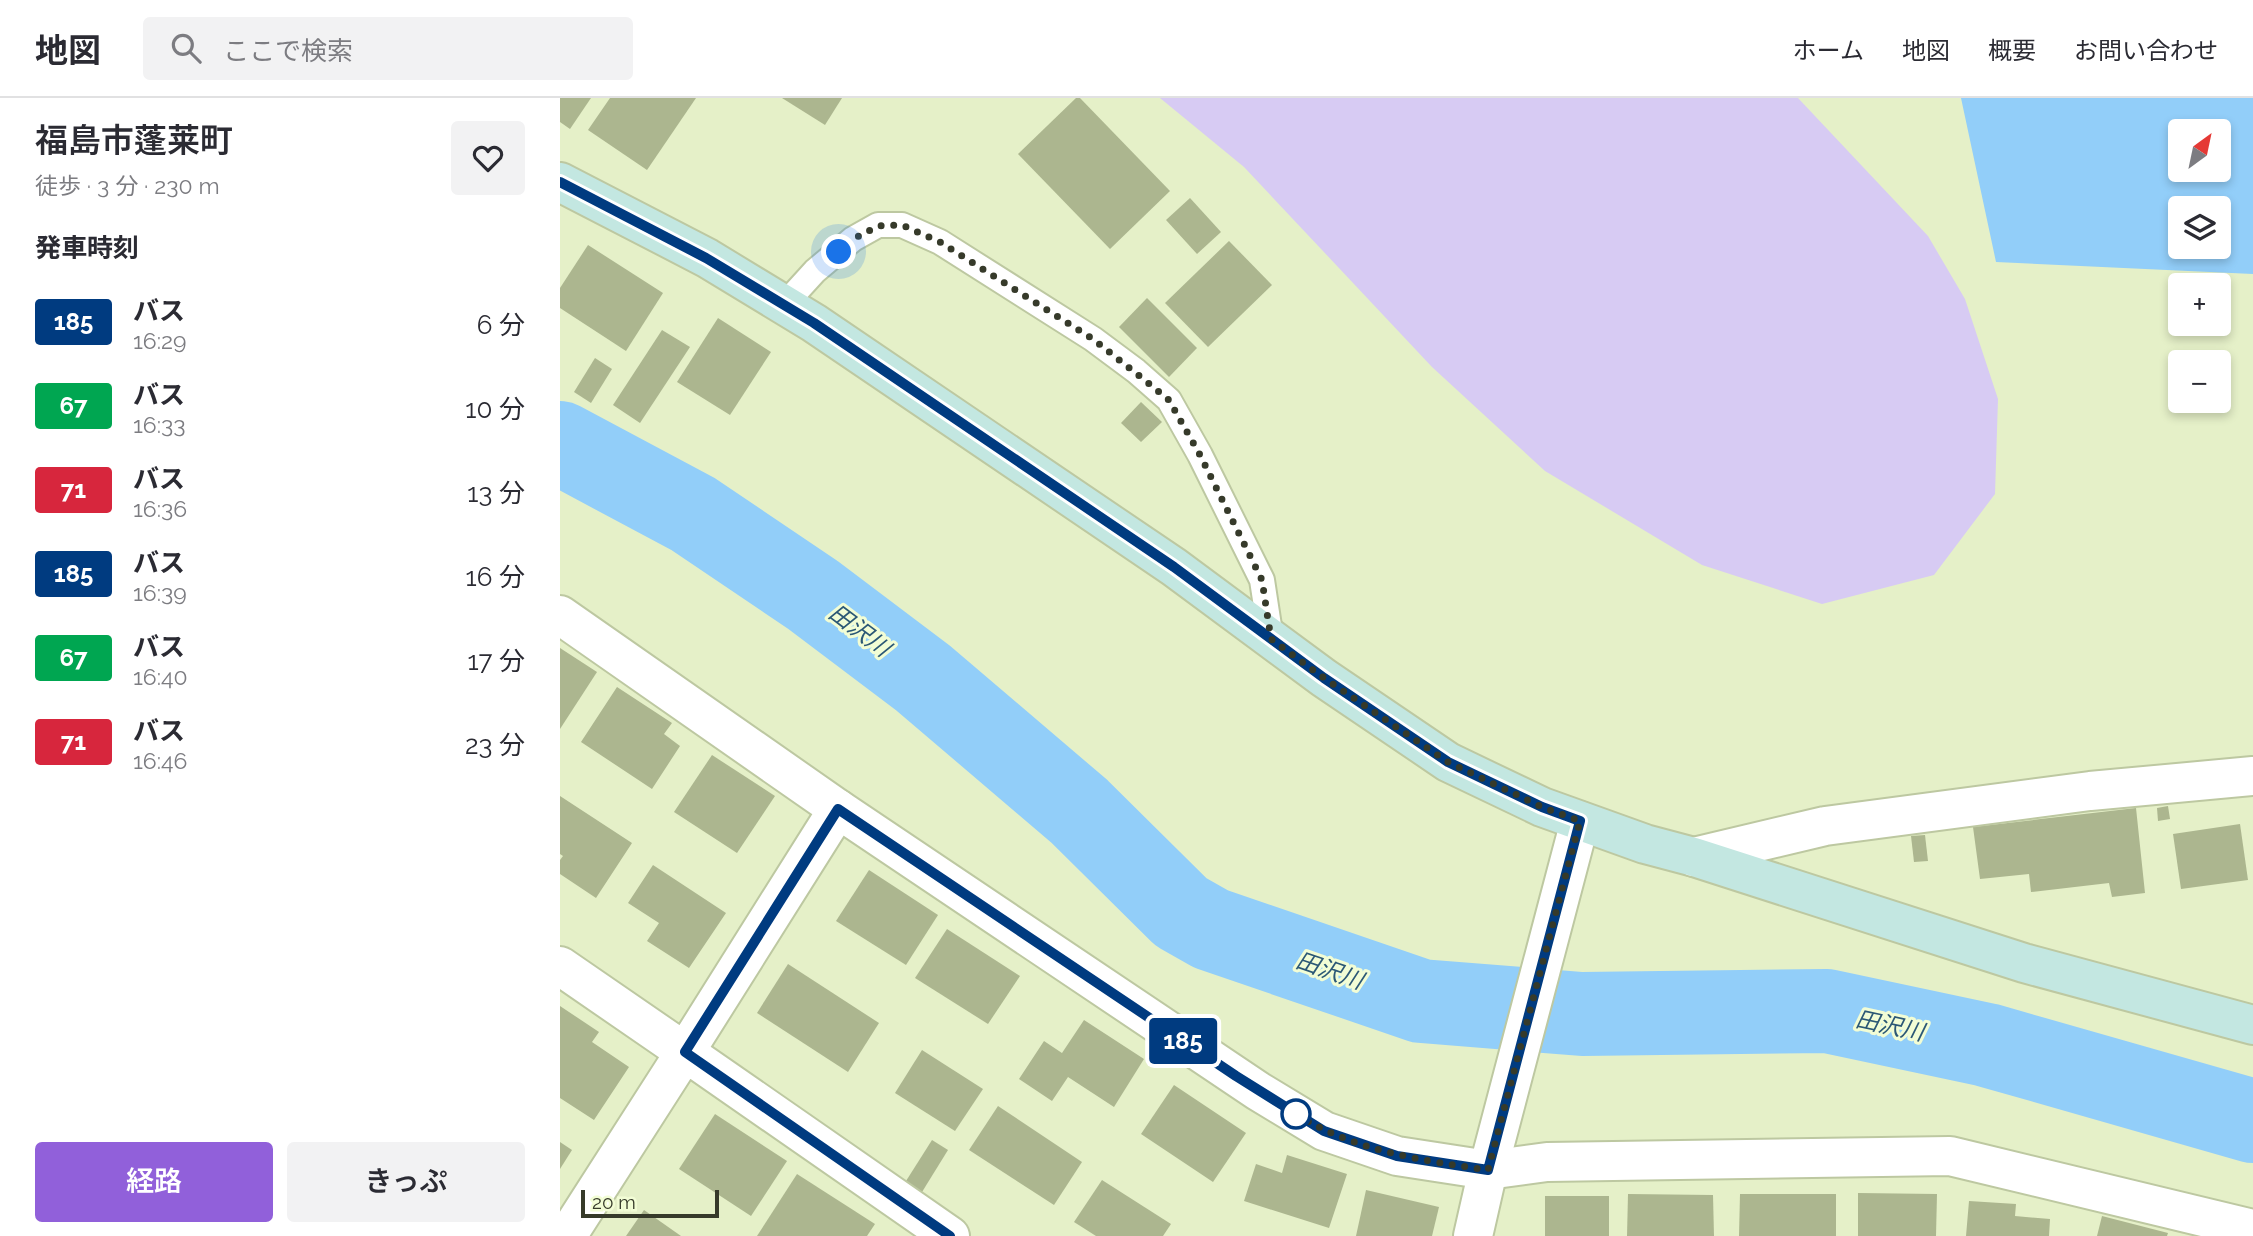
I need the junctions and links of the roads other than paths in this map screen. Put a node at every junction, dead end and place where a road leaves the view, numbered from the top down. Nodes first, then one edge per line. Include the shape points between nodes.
1 (560, 182) edge
2 (784, 305) junction
3 (560, 615) edge
4 (1271, 639) junction
5 (2253, 776) edge
6 (838, 809) junction
7 (1580, 821) junction
8 (1694, 857) junction
9 (560, 966) edge
10 (2253, 1025) edge
11 (685, 1052) junction
12 (1488, 1170) junction
13 (2253, 1229) edge
14 (567, 1236) edge
15 (950, 1236) edge
16 (1473, 1236) edge

1 - 2 street via 706,258
2 - 4 street via 1174,567
2 - 4 lane via 814,271 853,239 878,226 902,225 940,242 1093,339 1169,400 1262,580
3 - 6 street
4 - 7 street via 1448,762
5 - 8 street via 2090,791 1825,826
6 - 11 street
6 - 12 street via 1324,1131 1397,1156
7 - 8 street
7 - 12 street
8 - 10 street via 2024,963
9 - 11 street
11 - 14 street
11 - 15 street
12 - 13 street via 1547,1162 1950,1156
12 - 16 street

